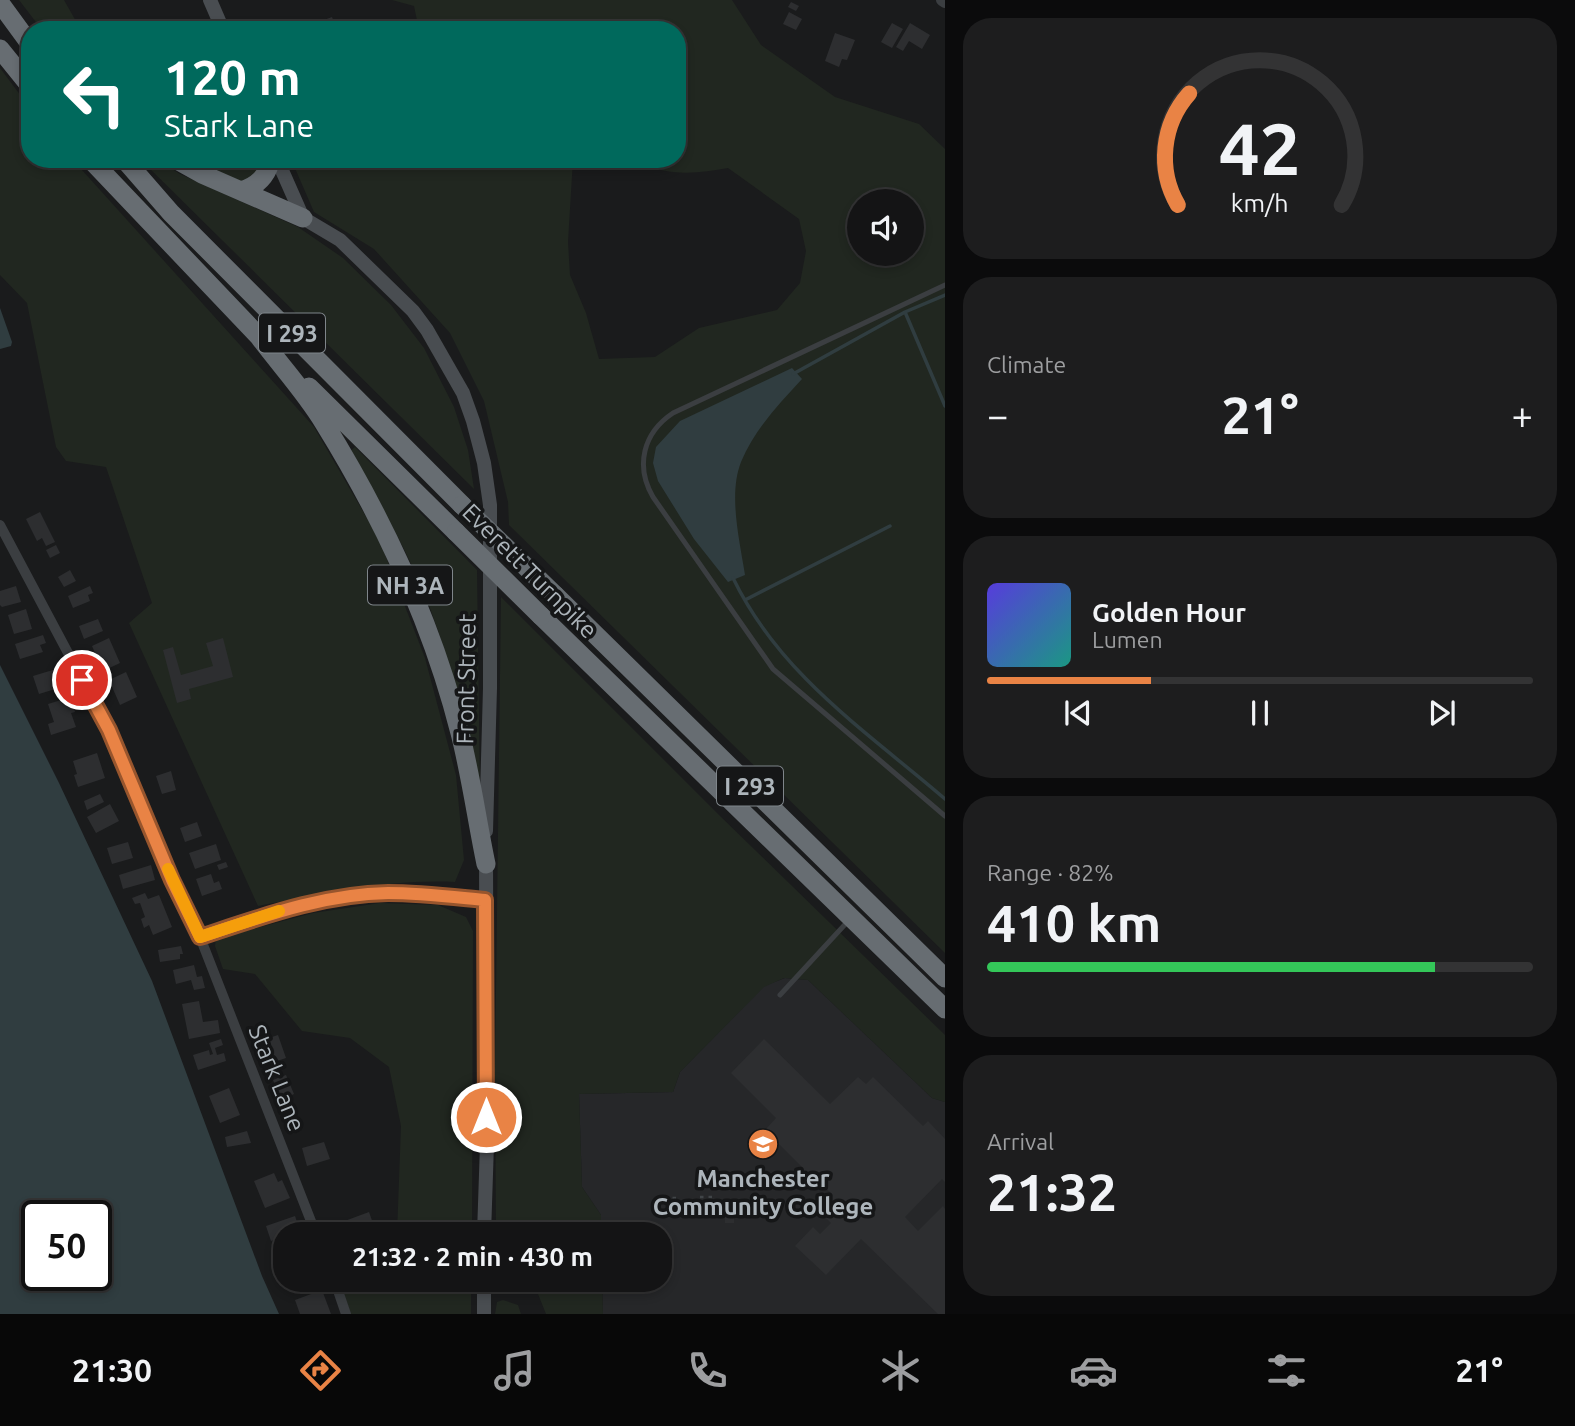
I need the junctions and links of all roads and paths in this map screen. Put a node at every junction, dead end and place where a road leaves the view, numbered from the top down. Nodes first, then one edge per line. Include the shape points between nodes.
1 (210, 0) edge
2 (5, 11) edge
3 (219, 21) edge
4 (21, 32) edge
5 (0, 50) edge
6 (21, 75) edge
7 (99, 168) edge
8 (132, 168) edge
9 (194, 168) edge
10 (269, 168) edge
11 (280, 168) edge
12 (241, 191) junction
13 (303, 218) junction
14 (945, 285) edge
15 (260, 338) junction
16 (0, 525) edge
17 (945, 816) edge
18 (486, 864) junction
19 (485, 900) junction
20 (852, 917) junction
21 (200, 937) junction
22 (945, 978) edge
23 (780, 995) dead end
24 (945, 1009) edge
25 (701, 1197) dead end
26 (713, 1197) dead end
27 (664, 1198) dead end
28 (681, 1198) dead end
29 (311, 1222) edge
30 (484, 1222) edge
31 (338, 1292) edge
32 (484, 1292) edge
33 (346, 1314) edge
34 (484, 1314) edge

1 - 3 main road
2 - 4 highway
5 - 6 highway
7 - 15 highway, Everett Turnpike / I 293
8 - 22 highway, Everett Turnpike / I 293, bridge via 171,213 463,505
9 - 12 highway, NH 3A
10 - 12 highway via 256,186
11 - 13 main road
12 - 13 highway, NH 3A
13 - 18 main road, Front Street / NH 3A via 340,240 413,311 463,393 481,449 490,505
14 - 17 lane via 673,413 651,434 642,464 653,498 773,669
15 - 18 highway, NH 3A via 323,421 405,573 461,734
15 - 20 highway, Everett Turnpike / I 293, bridge
16 - 21 street, Stark Lane via 109,730
18 - 19 main road, Front Street / NH 3A
19 - 21 street via 358,895 287,909
19 - 30 main road, Front Street / NH 3A
20 - 23 lane
20 - 24 highway, Everett Turnpike / I 293
21 - 29 street, Stark Lane
25 - 26 path
27 - 28 path
31 - 33 street
32 - 34 main road

